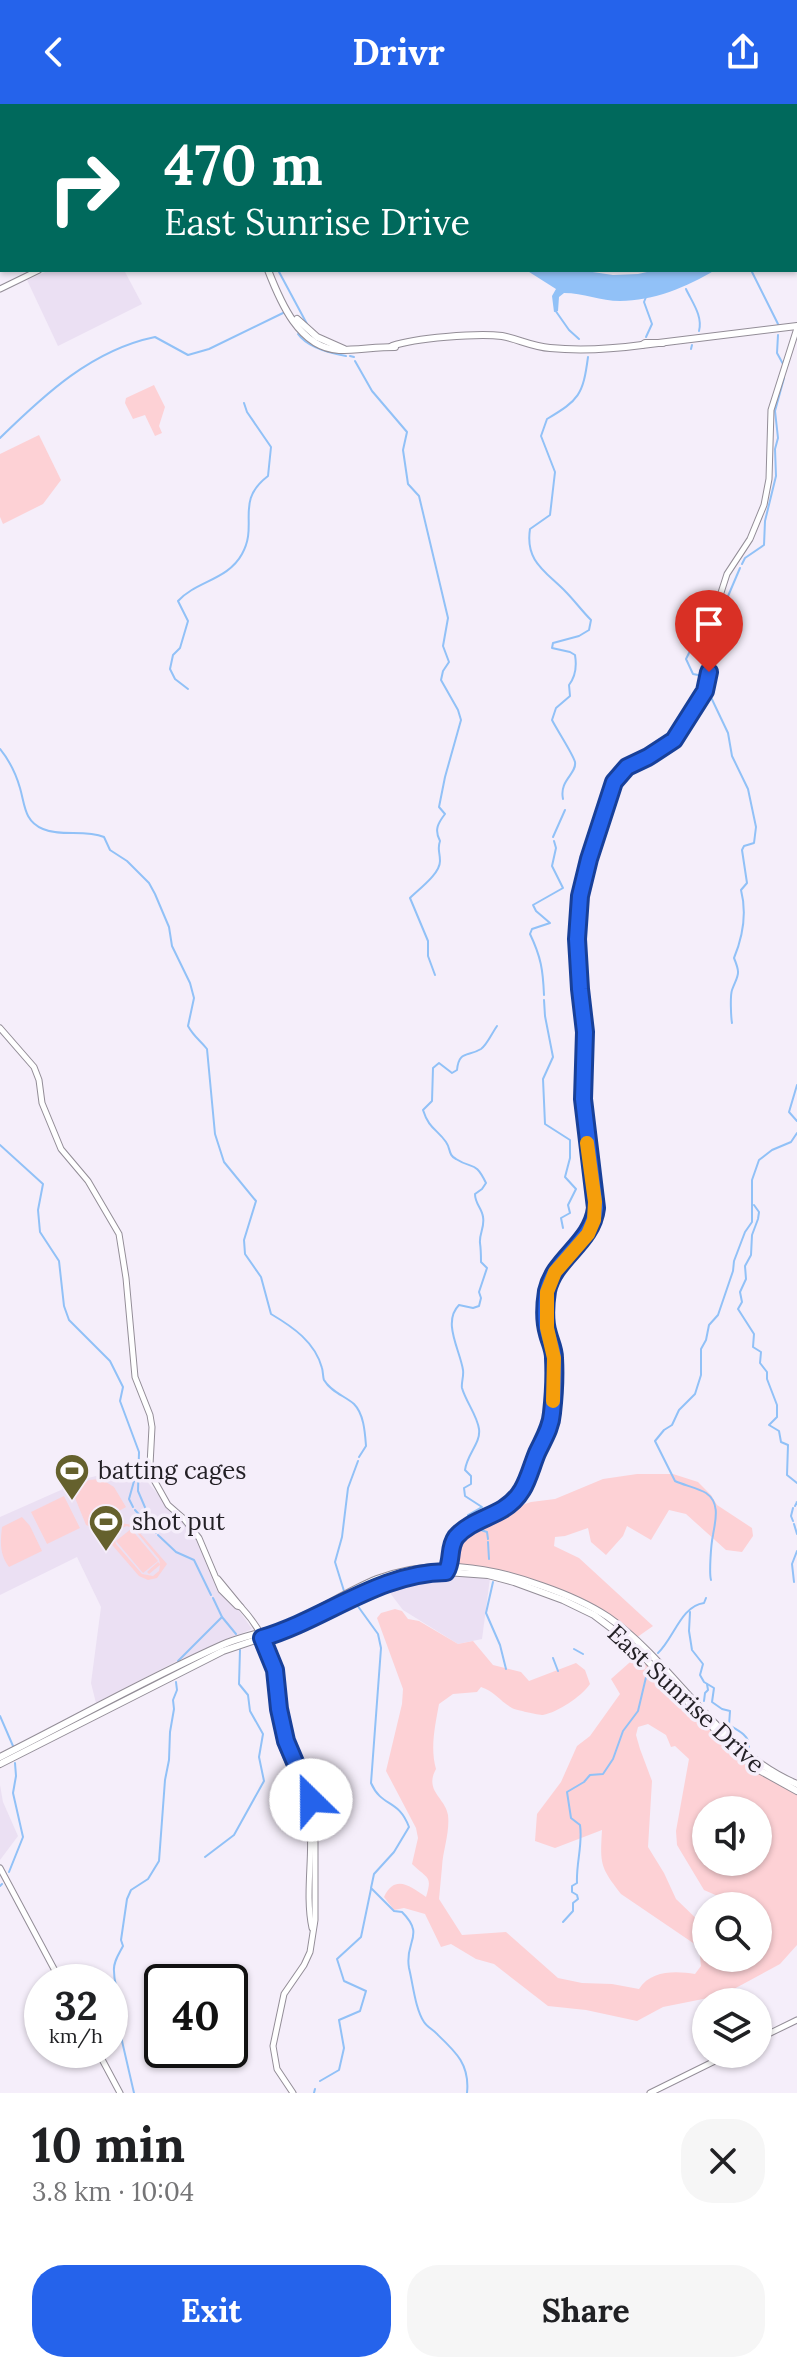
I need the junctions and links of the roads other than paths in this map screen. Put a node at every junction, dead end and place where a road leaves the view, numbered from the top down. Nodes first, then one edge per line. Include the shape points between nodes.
1 (35, 272) edge
2 (269, 272) edge
3 (0, 289) edge
4 (797, 327) edge
5 (0, 1028) edge
6 (446, 1568) junction
7 (218, 1579) junction
8 (221, 1590) junction
9 (232, 1597) junction
10 (241, 1607) junction
11 (261, 1635) junction
12 (687, 1698) junction
13 (0, 1757) edge
14 (0, 1764) edge
15 (797, 1784) edge
16 (797, 1791) edge
17 (0, 1868) edge
18 (51, 1964) edge
19 (797, 2020) edge
20 (772, 2032) edge
21 (107, 2068) edge
22 (701, 2068) edge
23 (120, 2093) edge
24 (293, 2093) edge
25 (650, 2093) edge

1 - 3 street
2 - 4 main road via 299,328 337,350 492,335 559,348 621,348
4 - 6 street via 771,410 764,505 727,574 709,630 705,691 674,740 617,777 580,896 583,1099 595,1217 588,1234 555,1272 547,1292 554,1358 550,1424 529,1480 512,1503 471,1525 454,1541
5 - 7 street via 34,1067 61,1149 88,1181 119,1234 135,1377 152,1427 151,1471 162,1497 199,1538
6 - 11 main road, East Sunrise Drive via 405,1571
6 - 12 main road, East Sunrise Drive via 515,1579 580,1607 627,1640
7 - 8 street
7 - 9 street
8 - 9 street
8 - 10 street
9 - 10 street
10 - 11 street
11 - 13 main road, East Sunrise Drive via 220,1646
11 - 14 main road, East Sunrise Drive
11 - 24 street via 275,1670 286,1741 308,1790 315,1827 315,1905 308,1958 284,1994 273,2046 277,2069
12 - 15 main road, East Sunrise Drive via 746,1753
12 - 16 main road, East Sunrise Drive via 741,1756
17 - 18 street
19 - 20 street
21 - 23 street
22 - 25 street

